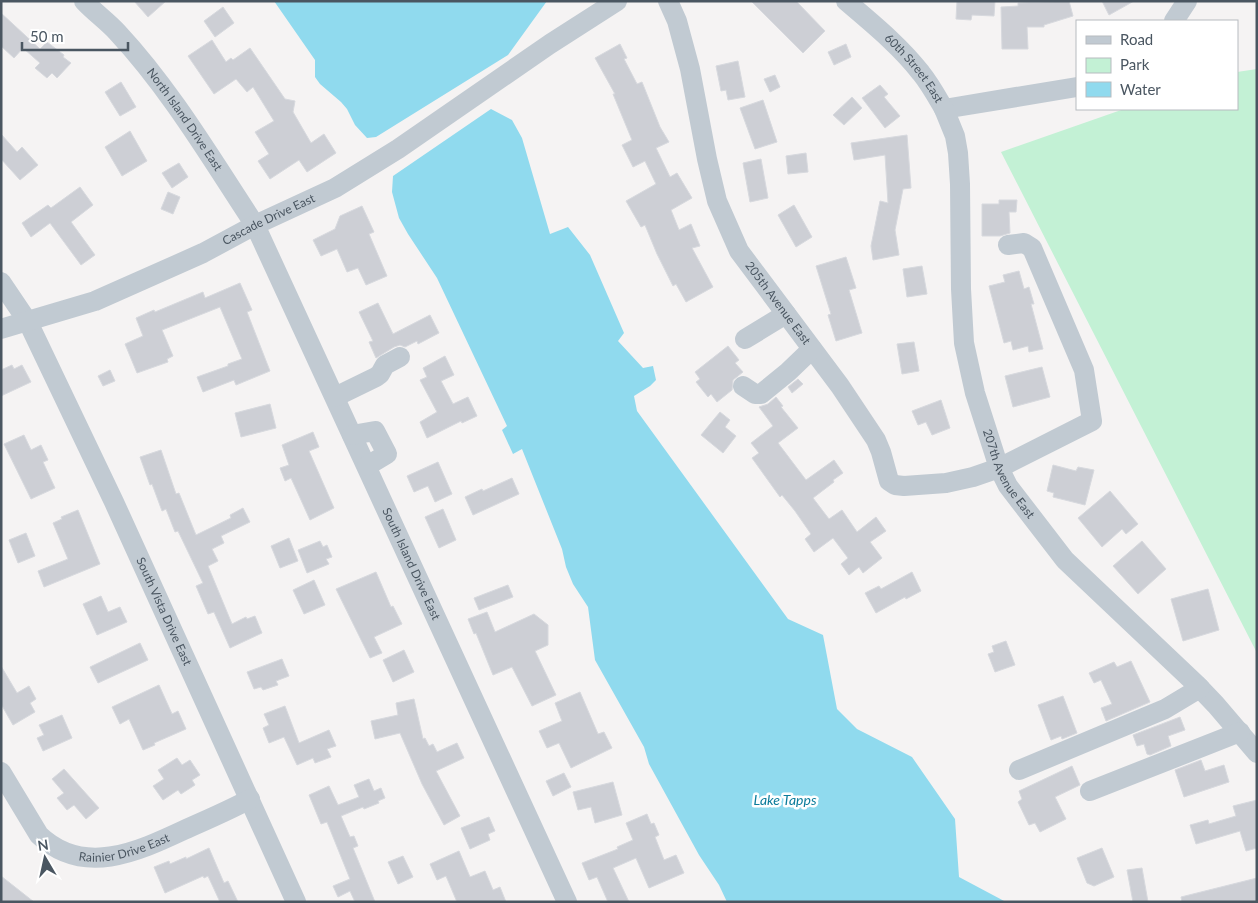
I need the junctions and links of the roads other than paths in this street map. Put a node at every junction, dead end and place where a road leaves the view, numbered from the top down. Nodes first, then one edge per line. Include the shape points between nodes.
1 (84, 1) edge
2 (617, 1) edge
3 (668, 1) edge
4 (846, 1) edge
5 (1187, 1) edge
6 (1175, 20) edge
7 (1076, 87) edge
8 (944, 109) junction
9 (255, 225) junction
10 (1008, 245) dead end
11 (1, 282) edge
12 (786, 314) junction
13 (28, 322) junction
14 (1, 329) edge
15 (745, 339) dead end
16 (812, 349) junction
17 (400, 357) dead end
18 (743, 386) dead end
19 (335, 397) junction
20 (999, 468) junction
21 (1200, 688) junction
22 (1240, 732) junction
23 (1257, 753) edge
24 (1019, 770) dead end
25 (1, 772) edge
26 (1090, 791) dead end
27 (250, 799) junction
28 (296, 902) edge
29 (566, 902) edge

1 - 9 street, North Island Drive East via 116,31 154,76
2 - 9 street, Cascade Drive East via 354,178
3 - 12 street, 205th Avenue East via 690,69 717,201 739,251
4 - 8 street, 60th Street East via 906,55
5 - 6 street
7 - 8 street, 60th Street East
8 - 20 street, 207th Avenue East via 958,153 964,343 975,393
9 - 13 street, Cascade Drive East via 203,253 95,301
9 - 19 street, South Island Drive East
10 - 20 street, 205th Avenue East via 1024,243 1032,248 1084,370 1092,421
11 - 13 street, South Vista Drive East
12 - 15 street
12 - 16 street, 205th Avenue East
13 - 14 street, Cascade Drive East
13 - 27 street, South Vista Drive East
16 - 18 street via 761,394
16 - 20 street, 205th Avenue East via 876,440 889,481 895,485 946,483
17 - 19 street via 385,365 376,377
19 - 29 street, South Island Drive East
20 - 21 street, 207th Avenue East via 1008,486 1065,560
21 - 22 street, 207th Avenue East
21 - 24 street via 1165,709
22 - 23 street, 207th Avenue East
22 - 26 street
25 - 27 street, Rainier Drive East via 39,835 58,850 85,858 138,850
27 - 28 street, South Vista Drive East

